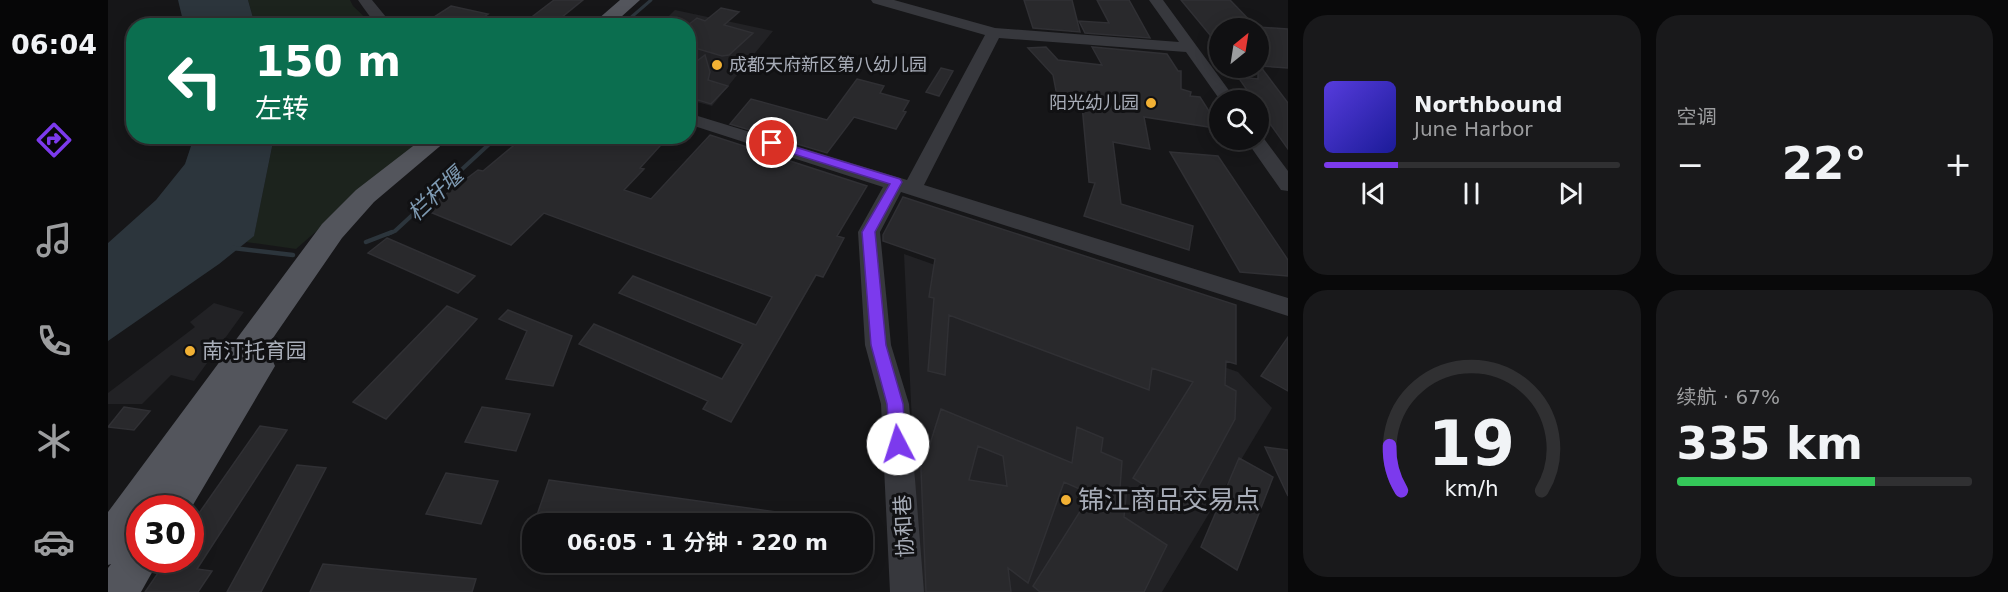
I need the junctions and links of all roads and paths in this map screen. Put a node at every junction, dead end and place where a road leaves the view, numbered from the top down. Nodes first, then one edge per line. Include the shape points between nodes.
1 (365, 0) edge
2 (615, 0) edge
3 (630, 0) edge
4 (878, 0) edge
5 (1156, 0) edge
6 (379, 18) edge
7 (594, 18) edge
8 (609, 18) edge
9 (994, 33) junction
10 (1191, 48) junction
11 (1221, 90) edge
12 (696, 120) edge
13 (431, 144) edge
14 (449, 144) edge
15 (1262, 150) edge
16 (905, 184) junction
17 (1288, 185) edge
18 (1288, 307) edge
19 (178, 495) edge
20 (108, 545) edge
21 (129, 573) edge
22 (117, 592) edge
23 (907, 592) edge

1 - 6 street
2 - 7 main road
3 - 8 main road
4 - 9 street
5 - 10 street
9 - 10 street
9 - 16 street, 协和巷
10 - 11 street
12 - 16 street
13 - 20 main road via 365,196 332,231
14 - 19 main road via 397,185 355,226 311,285
15 - 17 street
16 - 18 street
16 - 23 street, 协和巷 via 868,232 878,345 895,404
21 - 22 main road

